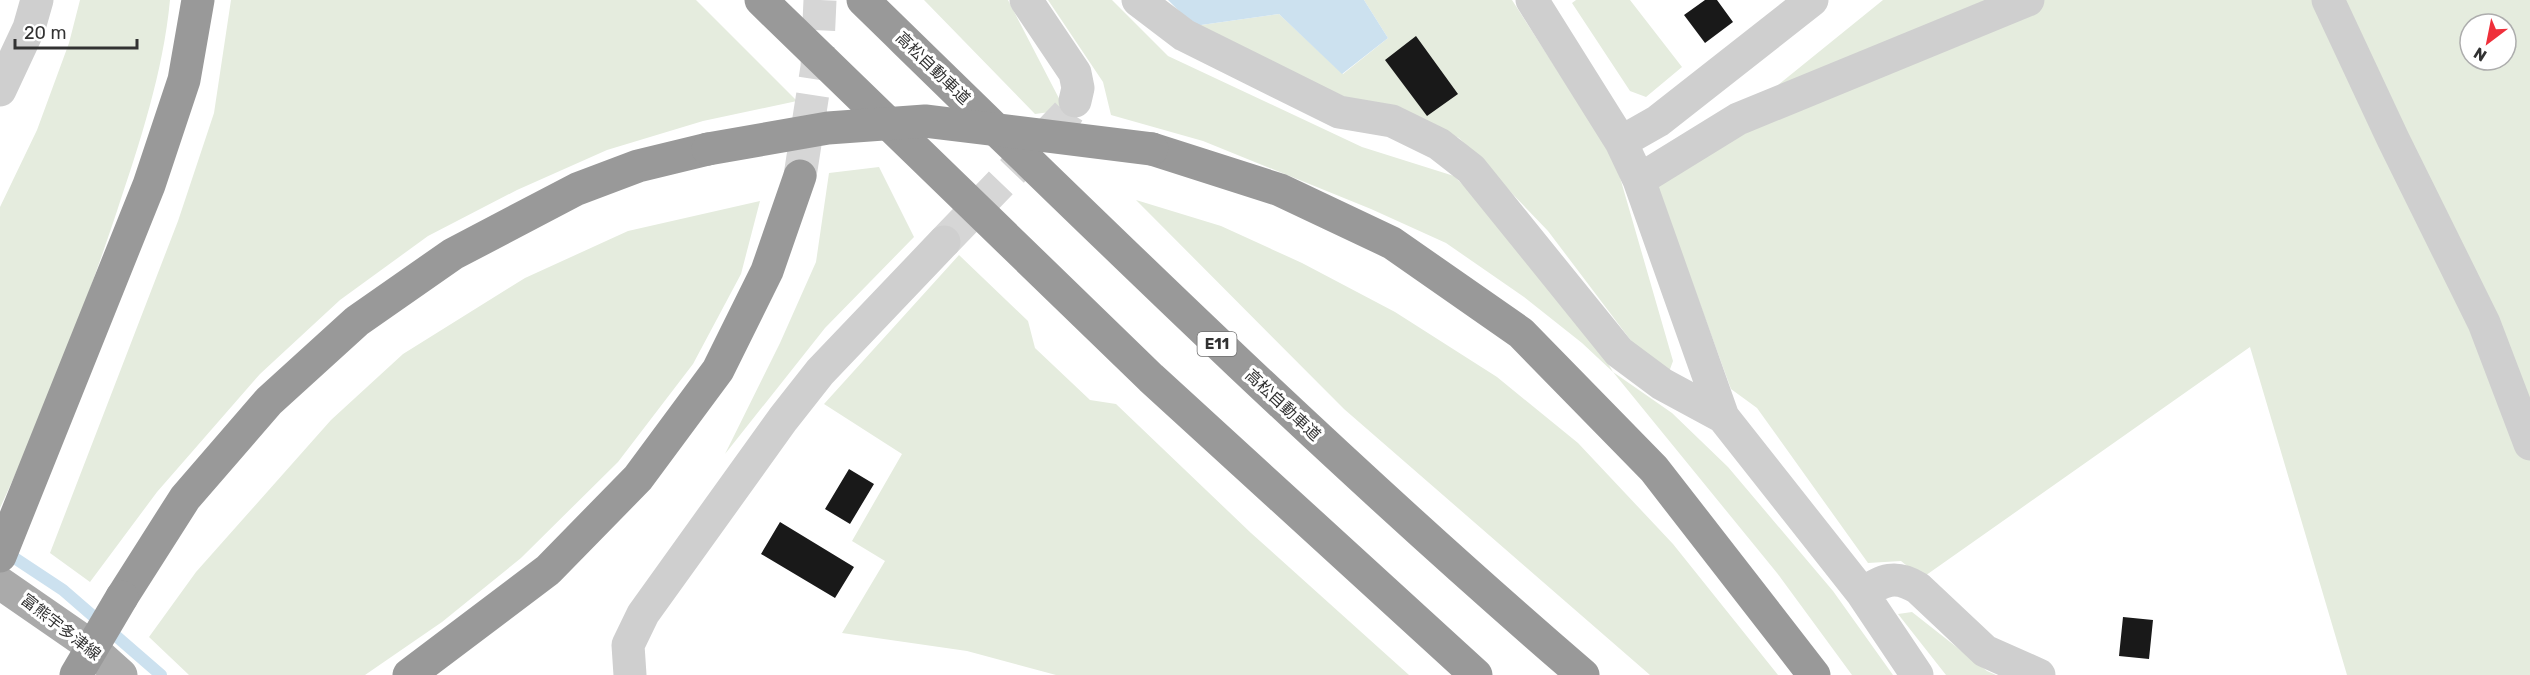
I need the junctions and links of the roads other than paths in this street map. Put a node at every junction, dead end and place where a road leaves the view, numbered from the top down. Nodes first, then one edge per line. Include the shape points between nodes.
1 (37, 0) edge
2 (198, 0) edge
3 (761, 0) edge
4 (863, 0) edge
5 (1026, 0) edge
6 (1138, 0) edge
7 (1532, 0) edge
8 (1812, 0) edge
9 (2028, 0) edge
10 (2328, 0) edge
11 (1778, 10) edge
12 (0, 90) edge
13 (1075, 101) tunnel mouth
14 (1622, 142) junction
15 (800, 176) tunnel mouth
16 (1639, 180) junction
17 (944, 242) tunnel mouth
18 (1724, 417) junction
19 (2530, 444) edge
20 (0, 556) edge
21 (0, 583) edge
22 (1862, 593) junction
23 (76, 675) edge
24 (121, 675) edge
25 (409, 675) edge
26 (630, 675) edge
27 (1476, 675) edge
28 (1583, 675) edge
29 (1814, 675) edge
30 (1917, 675) edge
31 (2039, 675) edge

1 - 12 street via 29,28
2 - 20 highway via 184,80 149,185
3 - 27 highway via 1151,378
4 - 28 highway, 高松自動車道 / E11 via 1192,321 1375,491
5 - 13 street via 1075,73
6 - 18 street via 1184,35 1339,112 1392,121 1453,154 1471,170 1619,352 1662,384
7 - 14 street
8 - 11 street
9 - 16 street via 1738,120
10 - 19 street via 2484,323
11 - 14 street via 1658,121
14 - 16 street
15 - 25 highway via 767,271 718,370 638,478 548,570
16 - 18 street
17 - 26 street via 820,372 783,418 644,614 628,645
18 - 22 street
21 - 24 main road, 富熊宇多津線 via 81,639
22 - 30 street
22 - 31 street via 1884,580 1905,580 1985,651
23 - 29 highway, bridge via 185,498 269,400 357,321 453,254 577,189 638,166 828,128 925,121 1152,149 1280,190 1392,243 1521,333 1654,469

